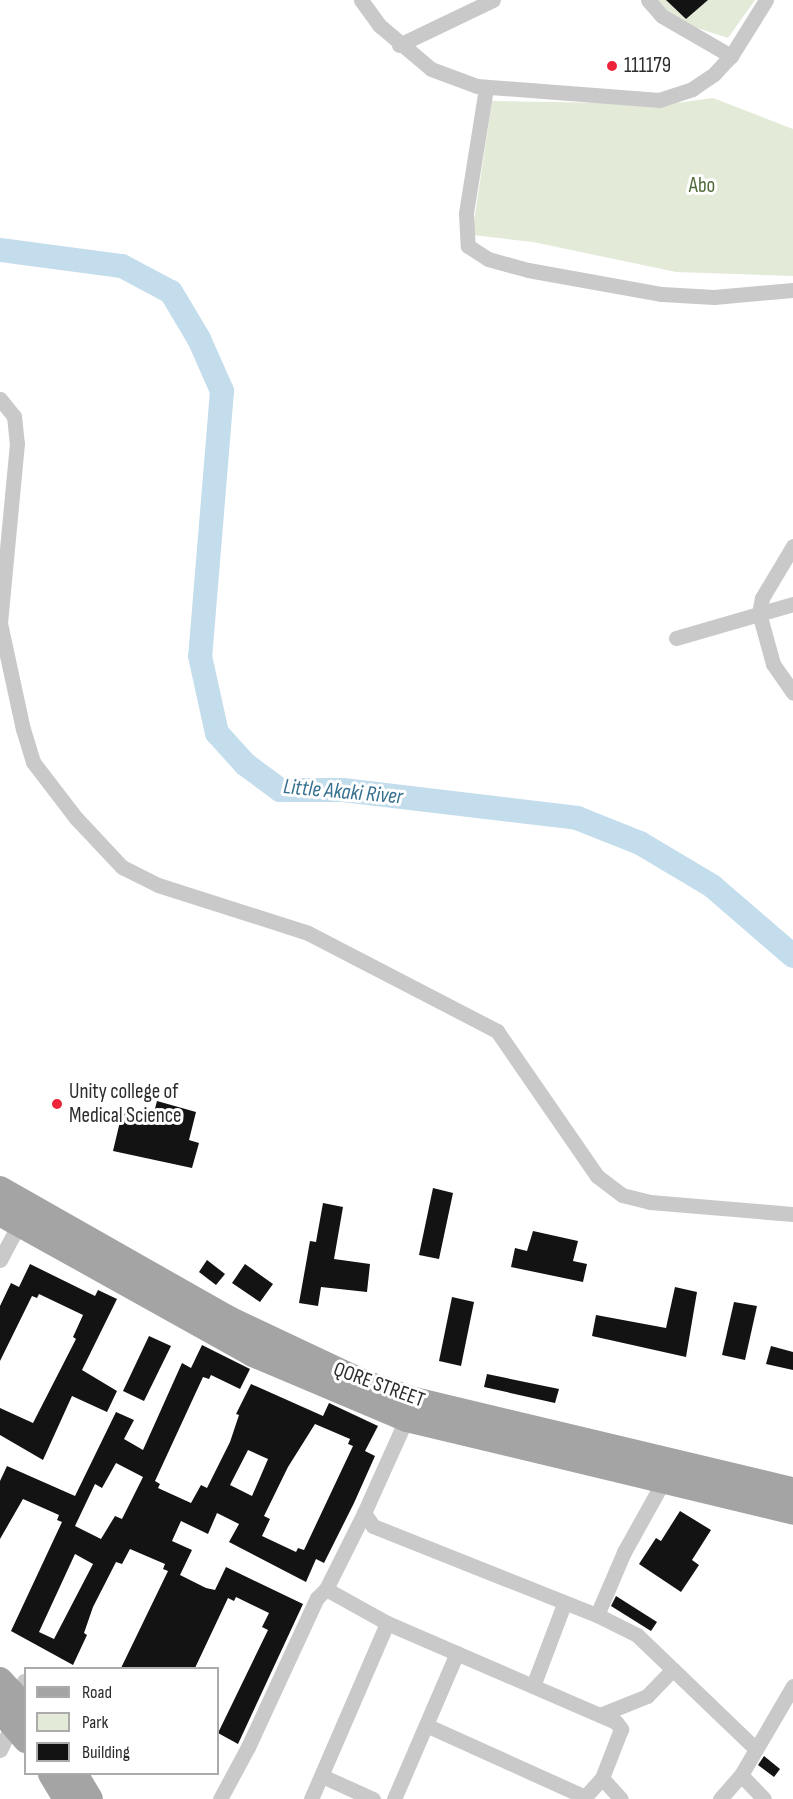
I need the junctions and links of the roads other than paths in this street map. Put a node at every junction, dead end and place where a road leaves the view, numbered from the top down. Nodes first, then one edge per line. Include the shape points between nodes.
1 (361, 0) edge
2 (494, 0) edge
3 (648, 0) edge
4 (766, 0) edge
5 (399, 45) junction
6 (731, 56) junction
7 (486, 88) junction
8 (793, 290) edge
9 (0, 399) edge
10 (793, 546) edge
11 (793, 604) edge
12 (759, 613) junction
13 (676, 638) dead end
14 (793, 693) edge
15 (0, 1189) edge
16 (793, 1214) edge
17 (9, 1218) edge
18 (0, 1260) edge
19 (411, 1409) junction
20 (664, 1480) junction
21 (793, 1490) edge
22 (793, 1512) edge
23 (364, 1513) junction
24 (326, 1589) junction
25 (564, 1604) junction
26 (597, 1615) junction
27 (387, 1623) junction
28 (457, 1653) junction
29 (673, 1669) junction
30 (17, 1681) edge
31 (533, 1686) junction
32 (793, 1686) edge
33 (600, 1715) junction
34 (16, 1720) edge
35 (428, 1726) junction
36 (755, 1748) junction
37 (0, 1750) edge
38 (52, 1775) edge
39 (76, 1775) edge
40 (741, 1775) junction
41 (223, 1776) edge
42 (322, 1776) junction
43 (602, 1779) junction
44 (584, 1798) edge
45 (66, 1799) edge
46 (90, 1799) edge
47 (220, 1799) edge
48 (311, 1799) edge
49 (373, 1799) edge
50 (394, 1799) edge
51 (621, 1799) edge
52 (720, 1799) edge
53 (764, 1799) edge

1 - 5 street
2 - 5 street
3 - 6 street via 662,16
4 - 6 street
5 - 7 street via 431,69
6 - 7 street via 692,89 660,100
7 - 8 street via 476,130 465,232 468,246 478,253 528,270 662,294 714,297
9 - 16 street via 14,416 17,443 0,623 23,729 33,762 76,818 122,867 158,885 308,933 497,1031 597,1176 622,1195 650,1202
10 - 12 street via 762,598
11 - 12 street
12 - 13 street
12 - 14 street via 773,664
15 - 19 main road, QORE STREET via 289,1350
17 - 18 street
17 - 19 main road, QORE STREET via 253,1354
19 - 20 main road, QORE STREET
19 - 21 main road, QORE STREET
19 - 23 street
20 - 22 main road, QORE STREET
20 - 26 street via 624,1552
23 - 24 street
23 - 25 street via 373,1526
24 - 27 street
24 - 41 street via 317,1598 248,1747
25 - 26 street
25 - 31 street
26 - 29 street via 637,1635
27 - 28 street
27 - 42 street
28 - 31 street
28 - 35 street
29 - 33 street via 647,1696
29 - 36 street
30 - 34 main road
31 - 33 street
32 - 36 street
33 - 43 street via 616,1722 621,1729
34 - 37 street
35 - 44 street
35 - 50 street
36 - 40 street
38 - 45 main road
39 - 46 main road
40 - 52 street
40 - 53 street
41 - 47 street
42 - 48 street
42 - 49 street
43 - 44 street
43 - 51 street

